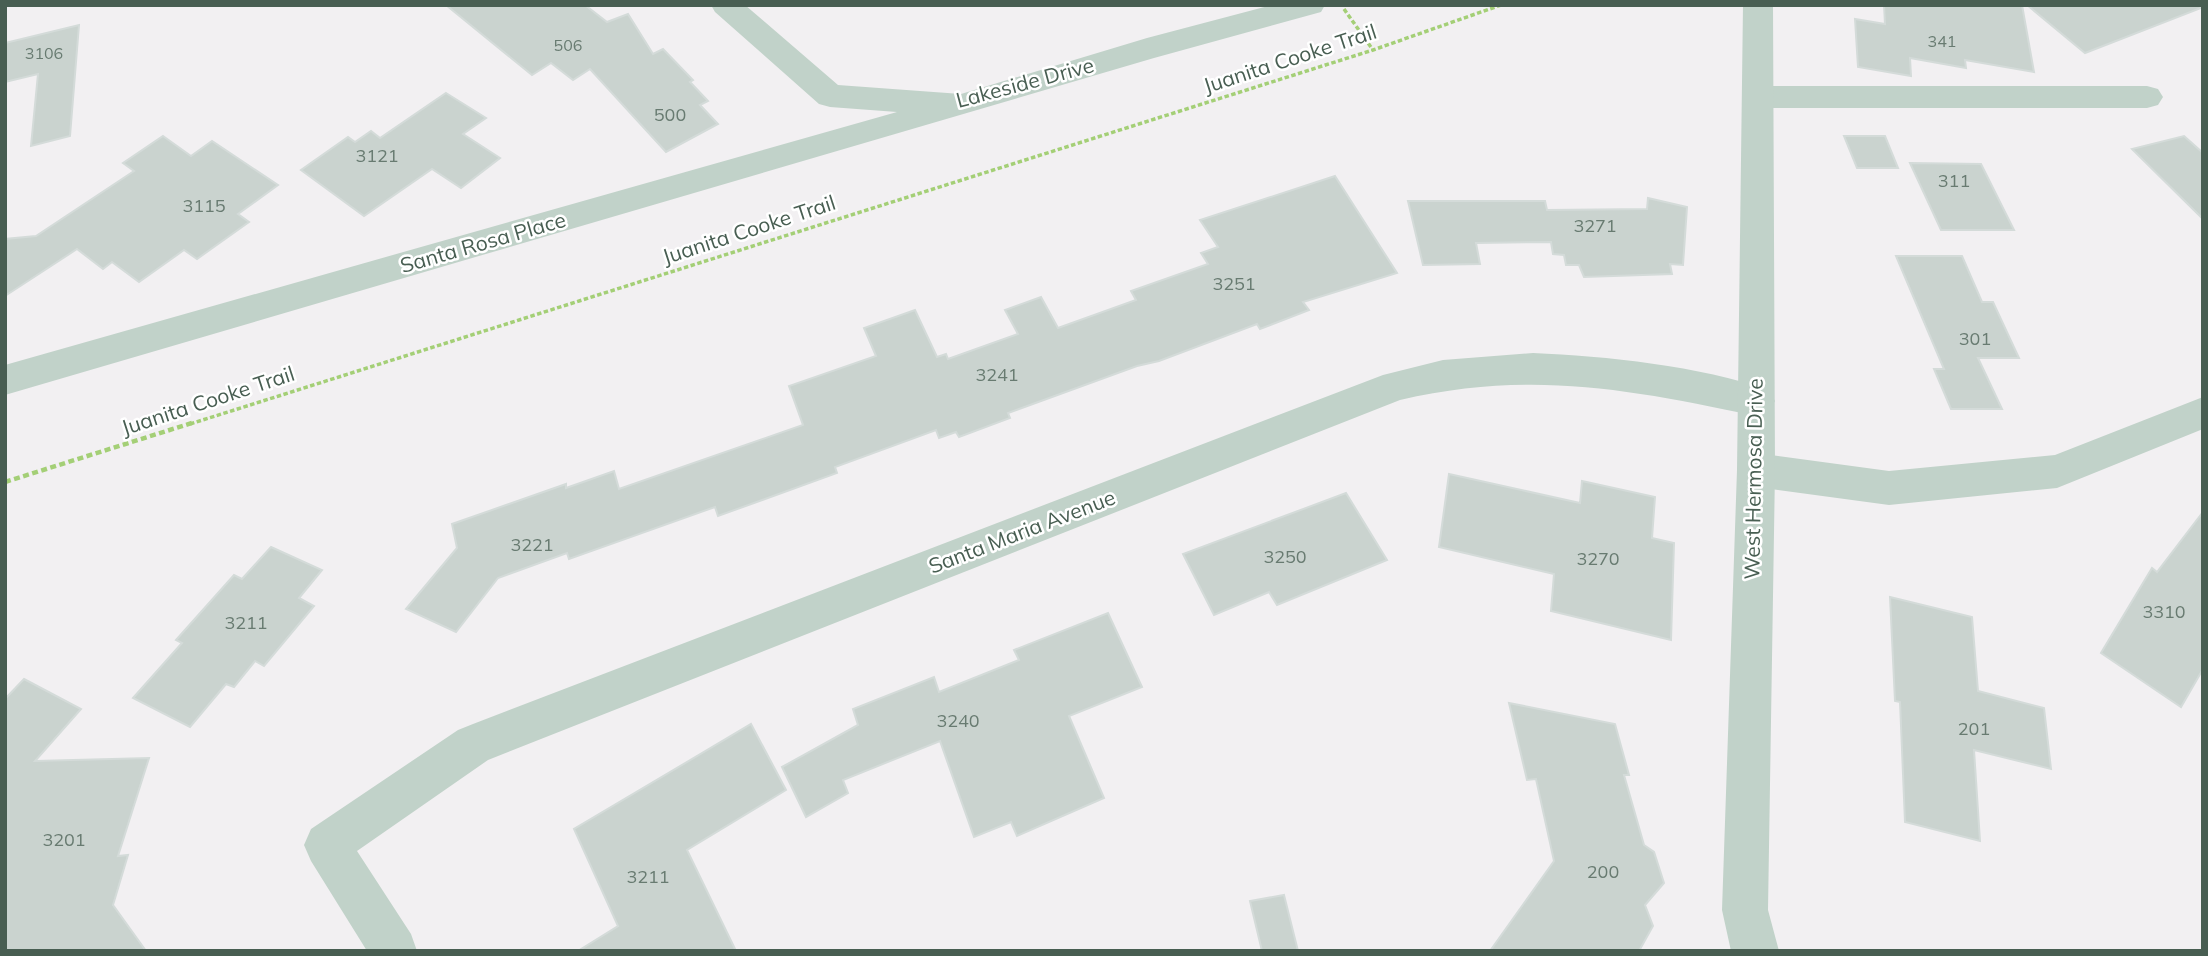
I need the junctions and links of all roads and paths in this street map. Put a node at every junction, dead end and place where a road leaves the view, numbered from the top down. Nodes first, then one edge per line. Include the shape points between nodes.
1 (726, 5) edge
2 (1310, 5) edge
3 (1342, 5) edge
4 (1501, 5) edge
5 (1758, 5) edge
6 (1373, 50) junction
7 (1758, 97) junction
8 (2147, 97) dead end
9 (961, 105) junction
10 (5, 380) edge
11 (1756, 401) junction
12 (2203, 414) edge
13 (1756, 470) junction
14 (5, 482) edge
15 (394, 951) edge
16 (1755, 951) edge

1 - 9 street, Lakeside Drive via 830,96
2 - 9 street, Lakeside Drive
3 - 6 path
4 - 6 path, Juanita Cooke Trail
5 - 7 street, West Hermosa Drive
6 - 14 path, Juanita Cooke Trail
7 - 8 street
7 - 11 street, West Hermosa Drive
9 - 10 street, Santa Rosa Place
11 - 13 street, West Hermosa Drive
11 - 15 street, Santa Maria Avenue via 1632,375 1535,367 1463,372 1396,386 473,745 327,845
12 - 13 street via 2057,471 1889,488
13 - 16 street, West Hermosa Drive via 1745,910

